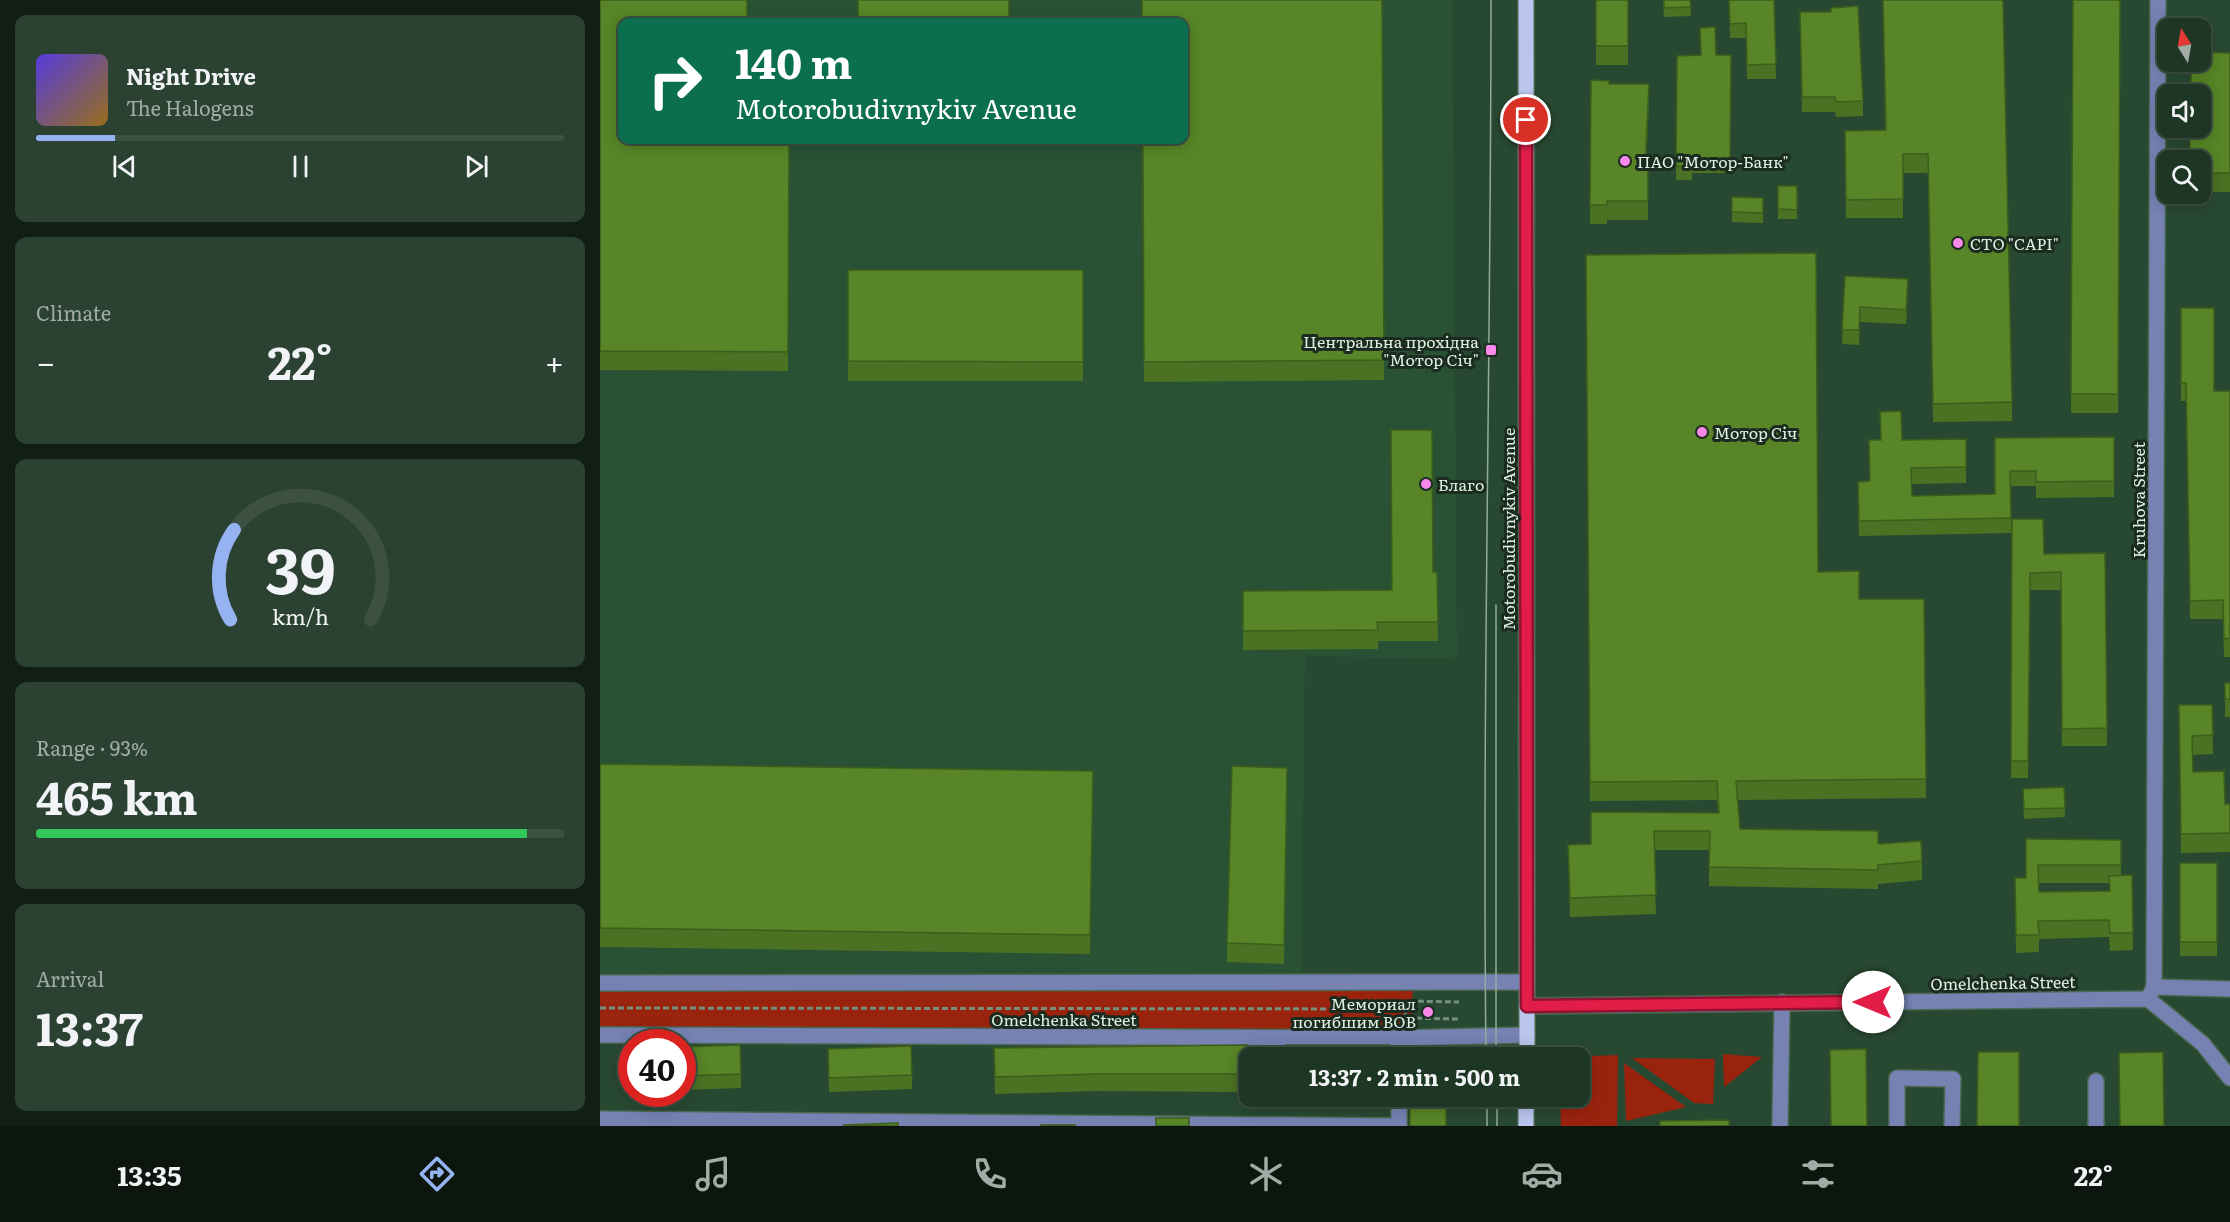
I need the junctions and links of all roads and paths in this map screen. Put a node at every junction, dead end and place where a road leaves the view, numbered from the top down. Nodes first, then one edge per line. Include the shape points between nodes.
1 (1526, 0) edge
2 (2158, 0) edge
3 (1526, 982) junction
4 (600, 983) edge
5 (2230, 989) edge
6 (2151, 993) junction
7 (1459, 1002) dead end
8 (1782, 1002) junction
9 (1527, 1006) junction
10 (600, 1008) edge
11 (1406, 1009) junction
12 (1458, 1019) dead end
13 (600, 1035) edge
14 (1527, 1035) junction
15 (1399, 1038) junction
16 (1399, 1047) edge
17 (1527, 1047) edge
18 (2230, 1078) edge
19 (2096, 1081) dead end
20 (1399, 1107) edge
21 (1526, 1107) edge
22 (600, 1119) edge
23 (1012, 1125) edge
24 (1399, 1125) edge
25 (1128, 1126) edge
26 (1526, 1126) edge
27 (1780, 1126) edge
28 (1897, 1126) edge
29 (1952, 1126) edge
30 (2096, 1126) edge

1 - 3 main road, Motorobudivnykiv Avenue
2 - 6 street, Kruhova Street
3 - 4 street
3 - 9 main road, Motorobudivnykiv Avenue
5 - 6 street, Omelchenka Street
6 - 8 street, Omelchenka Street
6 - 18 street via 2203,1044
7 - 11 path via 1407,1001
8 - 9 street, Omelchenka Street
8 - 27 street
9 - 14 main road, Motorobudivnykiv Avenue
10 - 11 path
11 - 12 path via 1406,1018
13 - 15 street, Omelchenka Street
14 - 15 street, Omelchenka Street
14 - 17 main road, Motorobudivnykiv Avenue
15 - 16 street
19 - 30 street
20 - 24 street
21 - 26 main road
22 - 23 street
23 - 25 street
24 - 25 street
28 - 29 street via 1897,1078 1953,1079

